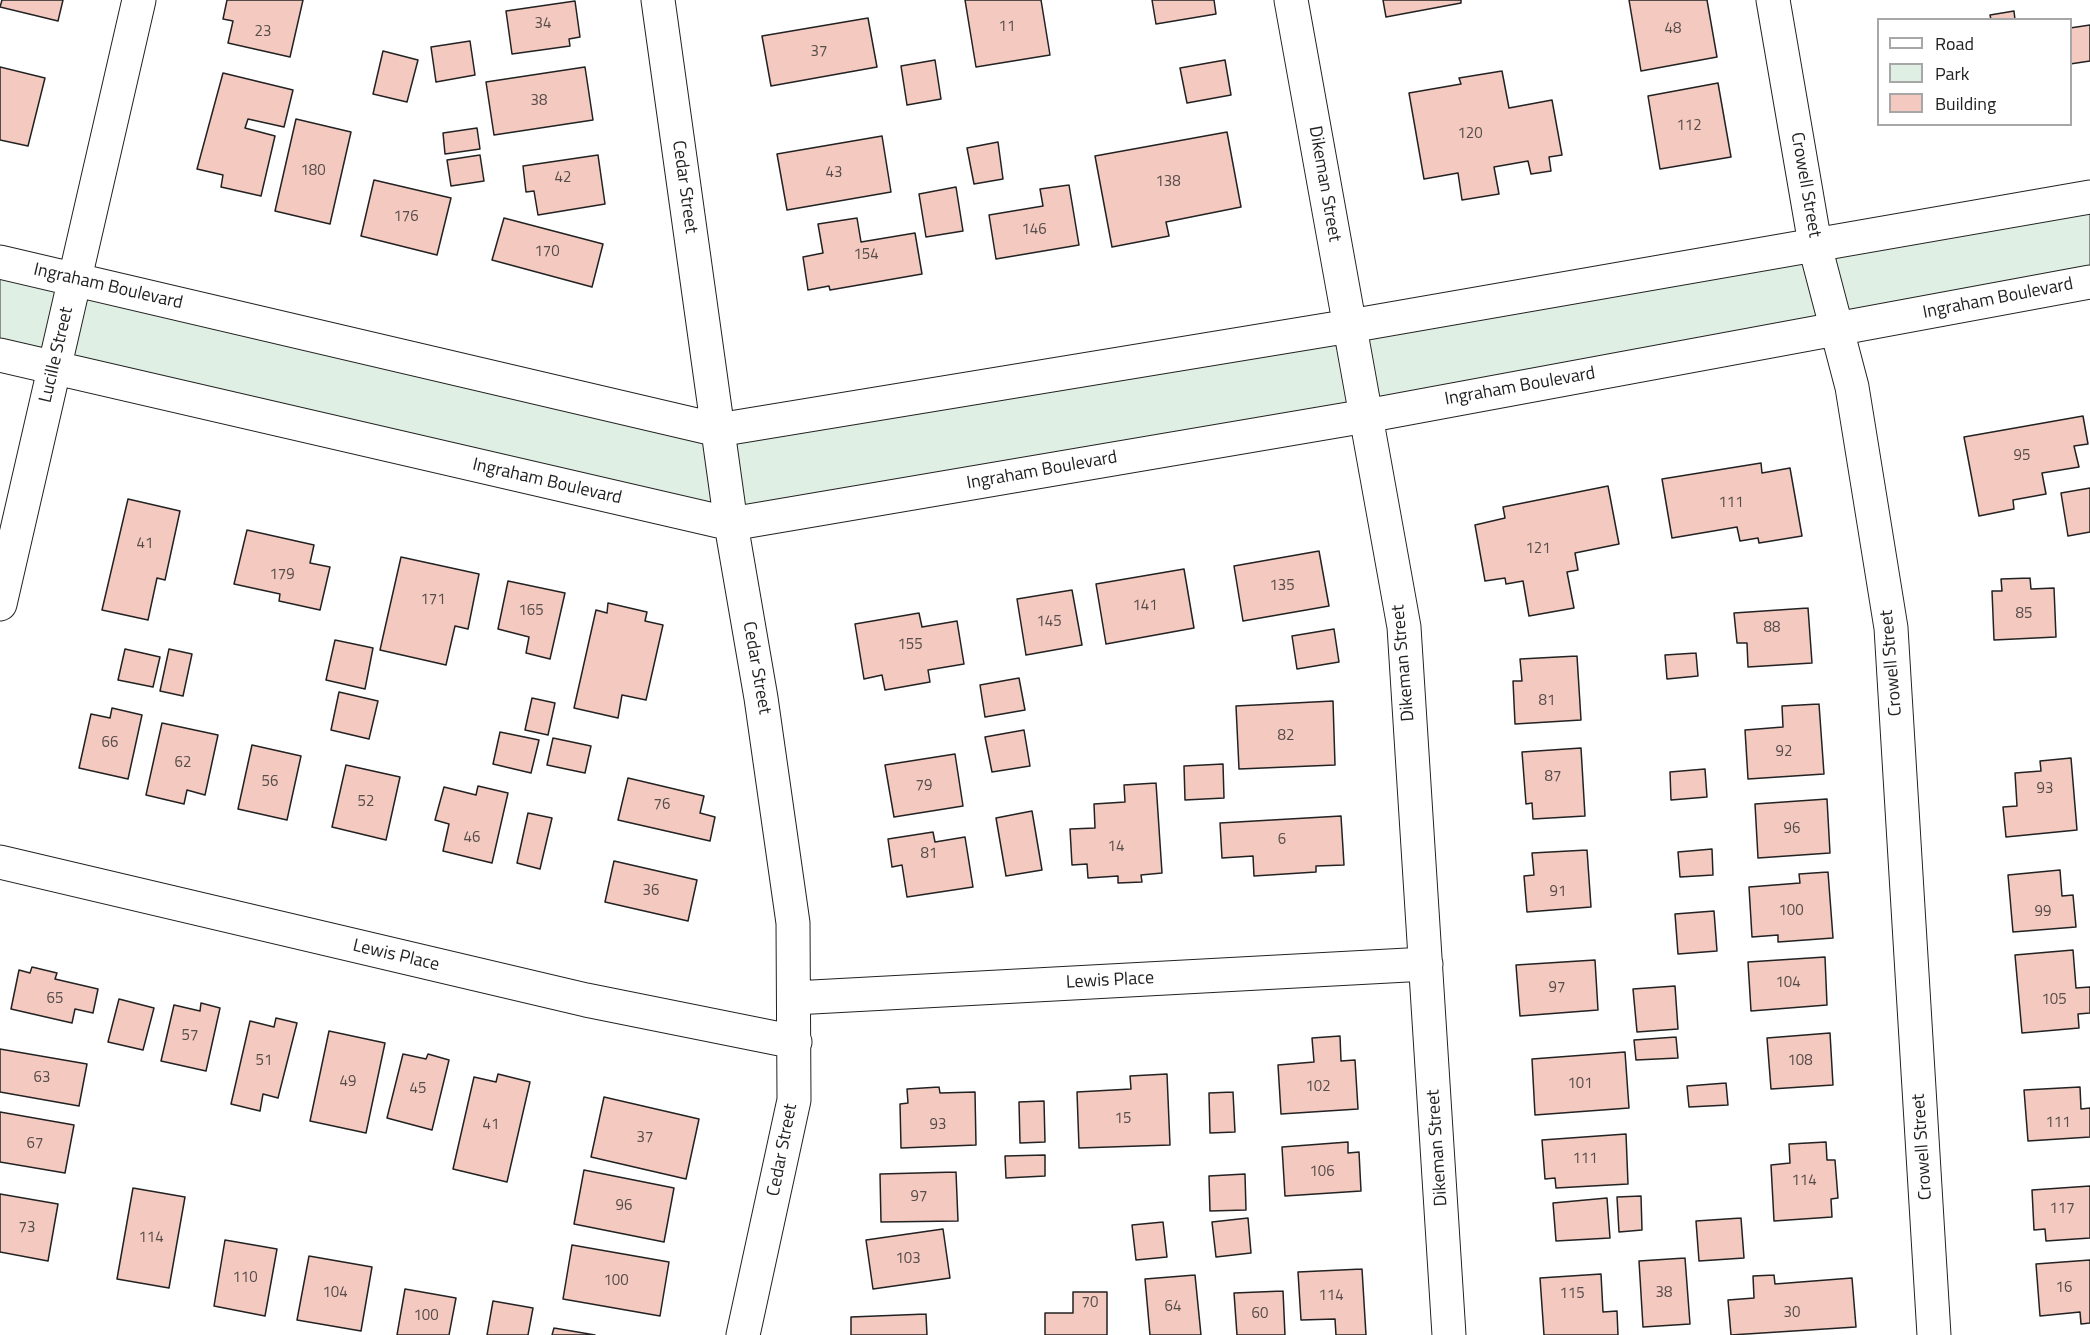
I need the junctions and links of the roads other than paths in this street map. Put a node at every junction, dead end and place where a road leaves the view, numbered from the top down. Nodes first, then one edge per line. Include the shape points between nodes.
1 (139, 0) edge
2 (658, 0) edge
3 (1291, 0) edge
4 (1773, 0) edge
5 (2090, 197) edge
6 (1815, 246) junction
7 (0, 262) edge
8 (75, 279) junction
9 (2090, 282) edge
10 (1350, 326) junction
11 (1837, 329) junction
12 (0, 355) edge
13 (54, 368) junction
14 (1366, 416) junction
15 (718, 430) junction
16 (730, 524) junction
17 (0, 604) edge
18 (0, 862) edge
19 (1426, 964) junction
20 (794, 998) junction
21 (795, 1042) junction
22 (742, 1335) edge
23 (1449, 1335) edge
24 (1934, 1335) edge

1 - 8 street, Lucille Street
2 - 15 street, Cedar Street
3 - 10 street, Dikeman Street
4 - 6 street, Crowell Street
5 - 6 street, Ingraham Boulevard
6 - 10 street, Ingraham Boulevard
6 - 11 street, Crowell Street
7 - 8 street, Ingraham Boulevard
8 - 13 street, Lucille Street
8 - 15 street, Ingraham Boulevard
9 - 11 street, Ingraham Boulevard
10 - 14 street, Dikeman Street
10 - 15 street, Ingraham Boulevard
11 - 14 street, Ingraham Boulevard
11 - 24 street, Crowell Street via 1852,387 1891,628
12 - 13 street, Ingraham Boulevard
13 - 16 street, Ingraham Boulevard
13 - 17 street, Lucille Street
14 - 16 street, Ingraham Boulevard
14 - 19 street, Dikeman Street via 1404,627
15 - 16 street, Cedar Street
16 - 20 street, Cedar Street via 761,698 793,923
18 - 21 street, Lewis Place via 586,1000
19 - 20 street, Lewis Place
19 - 23 street, Dikeman Street
20 - 21 street, Cedar Street
21 - 22 street, Cedar Street via 794,1100

